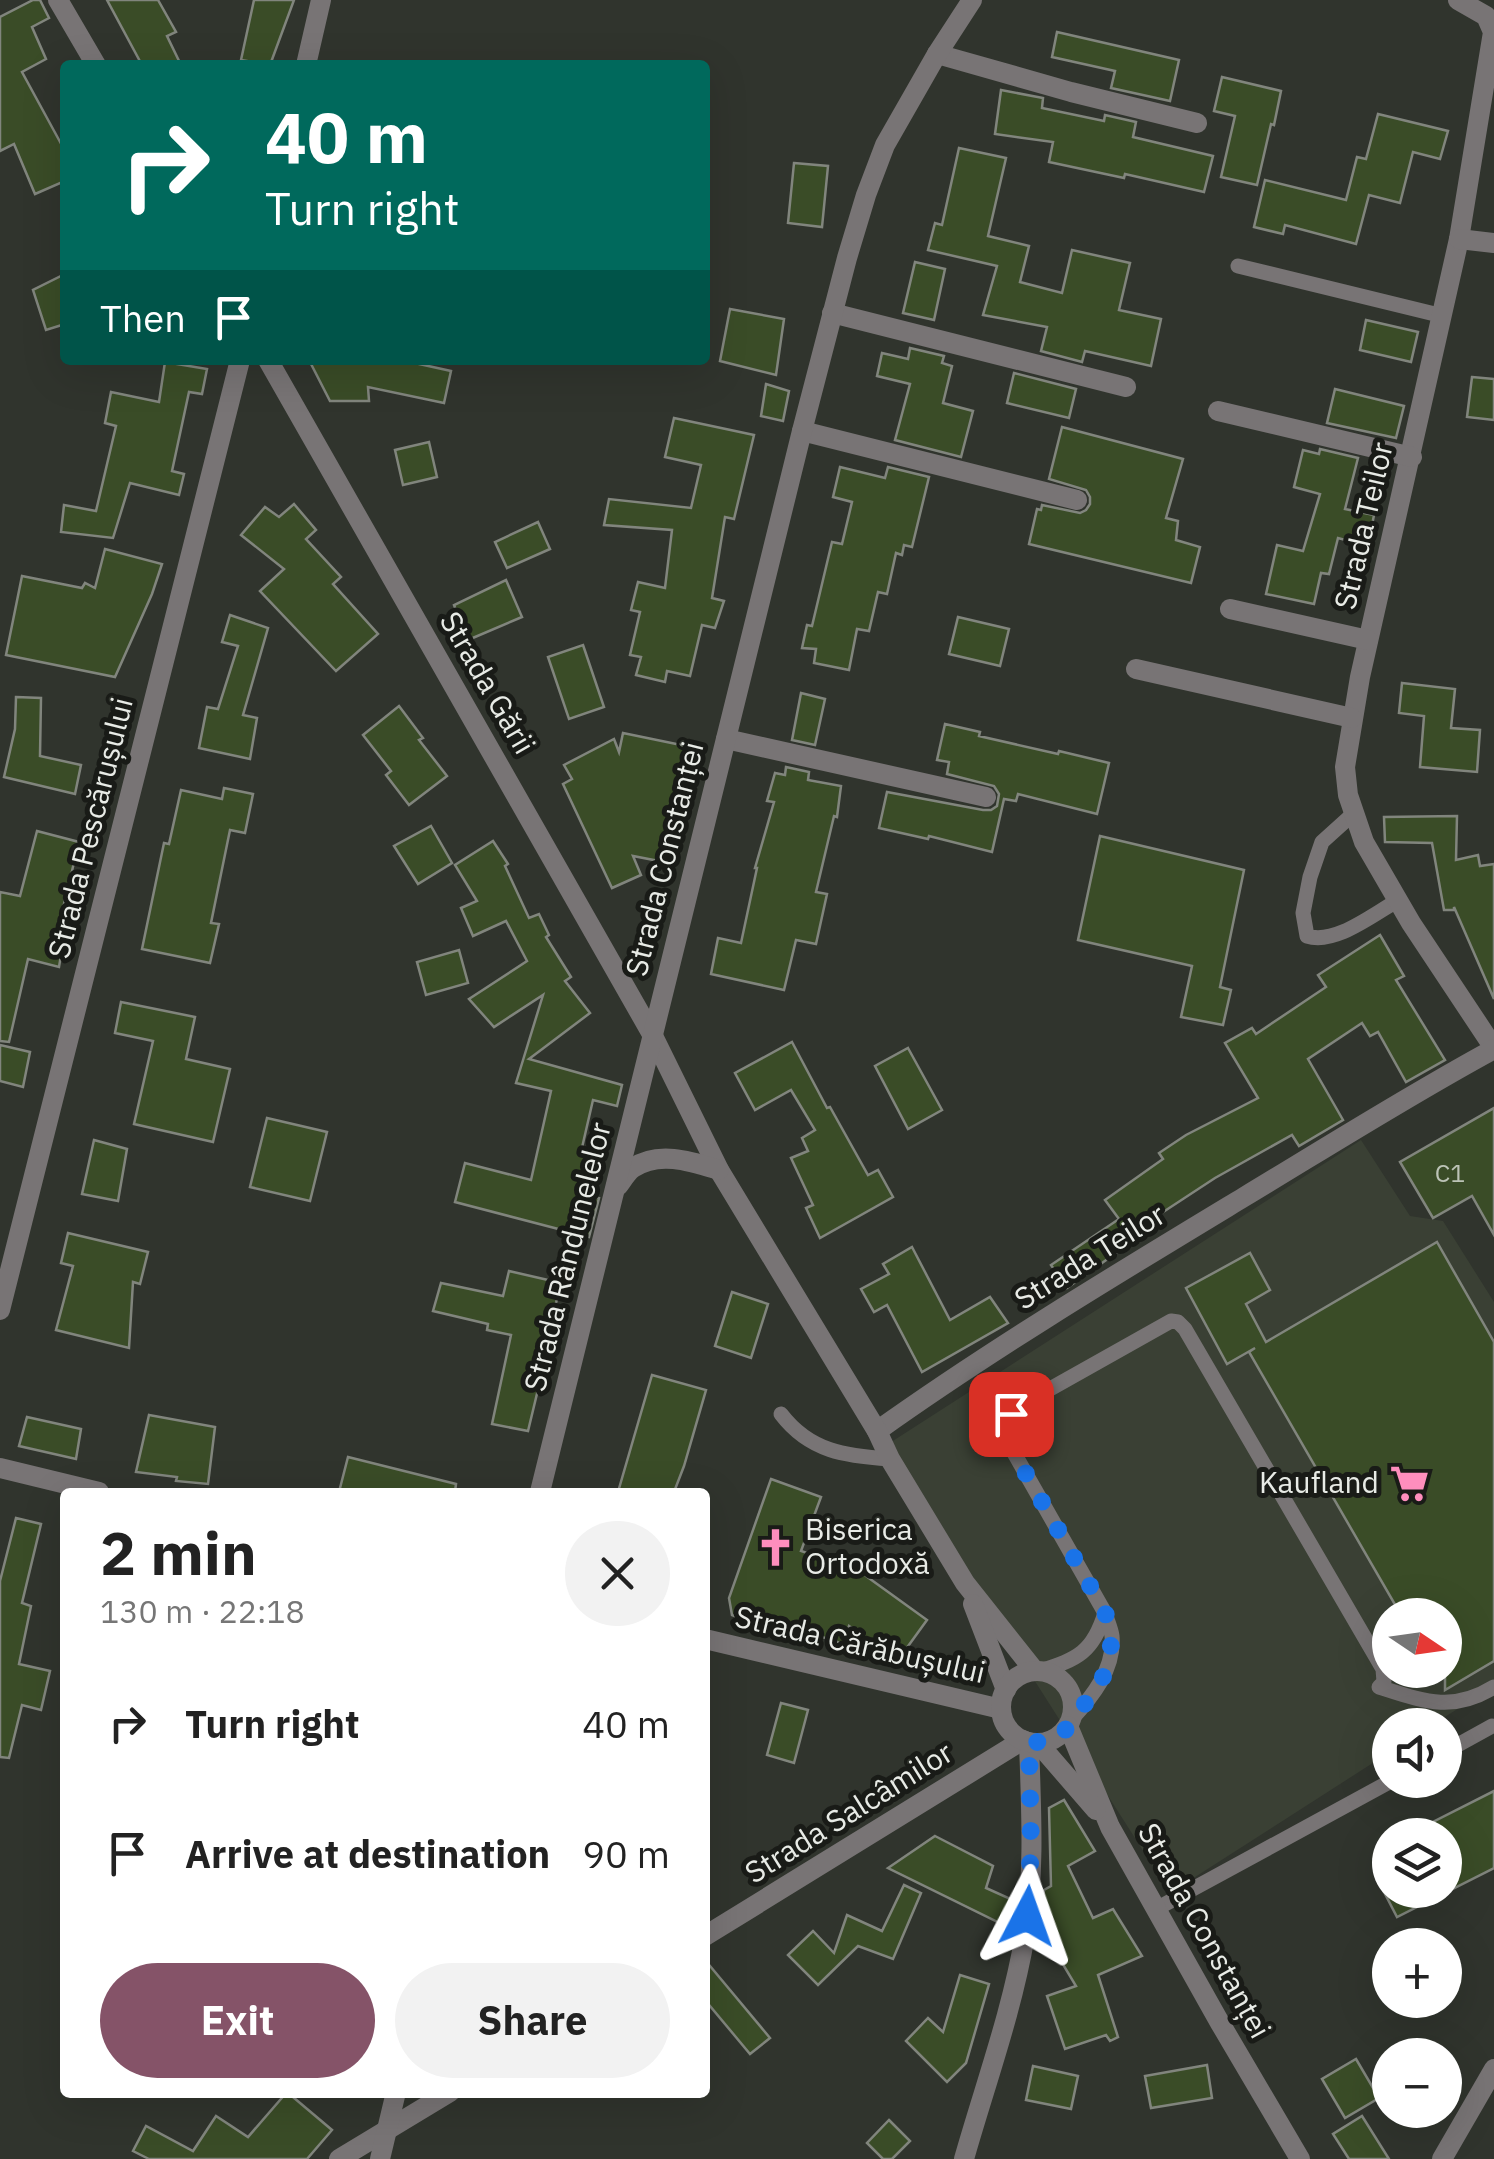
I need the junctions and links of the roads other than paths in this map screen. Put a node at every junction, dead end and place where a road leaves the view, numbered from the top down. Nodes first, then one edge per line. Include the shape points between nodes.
1 (58, 0) edge
2 (320, 0) edge
3 (972, 0) edge
4 (1458, 0) edge
5 (936, 54) junction
6 (93, 60) edge
7 (307, 60) edge
8 (1197, 122) dead end
9 (1459, 238) junction
10 (1494, 244) edge
11 (1238, 266) dead end
12 (832, 314) junction
13 (1443, 316) junction
14 (239, 365) edge
15 (271, 365) edge
16 (1126, 387) dead end
17 (1218, 411) dead end
18 (802, 431) junction
19 (1412, 457) junction
20 (1077, 500) dead end
21 (1230, 609) dead end
22 (1368, 640) junction
23 (1136, 669) dead end
24 (1352, 718) junction
25 (726, 739) junction
26 (986, 797) dead end
27 (1353, 814) junction
28 (1397, 901) junction
29 (653, 1036) junction
30 (1494, 1049) edge
31 (719, 1170) junction
32 (616, 1188) junction
33 (0, 1310) edge
34 (782, 1414) dead end
35 (877, 1431) junction
36 (890, 1459) junction
37 (0, 1468) edge
38 (82, 1488) edge
39 (541, 1488) edge
40 (965, 1583) junction
41 (1105, 1612) junction
42 (710, 1640) edge
43 (1037, 1671) junction
44 (1494, 1687) edge
45 (1004, 1700) junction
46 (1070, 1723) junction
47 (1492, 1726) edge
48 (1030, 1742) junction
49 (1462, 1743) edge
50 (1372, 1791) edge
51 (1110, 1827) junction
52 (1156, 1909) junction
53 (710, 1933) edge
54 (1494, 2069) edge
55 (395, 2098) edge
56 (440, 2098) edge
57 (387, 2131) junction
58 (339, 2159) edge
59 (380, 2159) edge
60 (964, 2159) edge
61 (1300, 2159) edge
62 (1442, 2159) edge

1 - 6 street
2 - 7 street
3 - 5 street, Strada Constanței
4 - 9 street, Strada Teilor via 1486,16 1494,32
5 - 8 street
5 - 12 street, Strada Constanței via 885,144
9 - 10 street
9 - 13 street, Strada Teilor
11 - 13 lane
12 - 16 street
12 - 18 street, Strada Constanței
13 - 19 street, Strada Teilor
14 - 33 street, Strada Pescărușului
15 - 29 street, Strada Gării
17 - 19 street
18 - 20 street
18 - 25 street, Strada Constanței
19 - 22 street, Strada Teilor
21 - 22 street
22 - 24 street, Strada Teilor
23 - 24 street
24 - 27 street, Strada Teilor via 1346,767
25 - 26 street
25 - 29 street, Strada Constanței
27 - 28 street, Strada Teilor
27 - 28 lane via 1322,842 1303,914 1307,936 1334,936
28 - 30 street, Strada Teilor
29 - 31 street
29 - 32 street, Strada Rândunelelor
30 - 35 street, Strada Teilor via 986,1356
31 - 32 street via 670,1158 648,1161
31 - 35 street
32 - 39 street, Strada Rândunelelor
34 - 36 lane via 793,1430 832,1451
35 - 36 street
36 - 40 street
37 - 38 street
40 - 43 street
40 - 45 street
41 - 43 lane via 1089,1648 1070,1662
41 - 44 lane via 1009,1444 1007,1424 1018,1408 1178,1322 1383,1669 1379,1687 1456,1704
41 - 46 lane via 1112,1636 1109,1661
42 - 45 street, Strada Cărăbușului
43 - 45 street via 1020,1675
43 - 46 street via 1058,1677 1070,1692
45 - 48 street via 1010,1730
46 - 48 street via 1056,1738
46 - 51 street, Strada Constanței
47 - 49 lane
48 - 51 street
48 - 53 street, Strada Salcâmilor
48 - 60 street via 1024,1937
50 - 52 lane
51 - 52 street, Strada Constanței
52 - 61 street, Strada Constanței
54 - 62 street
55 - 57 street
56 - 57 street
57 - 58 street
57 - 59 street

